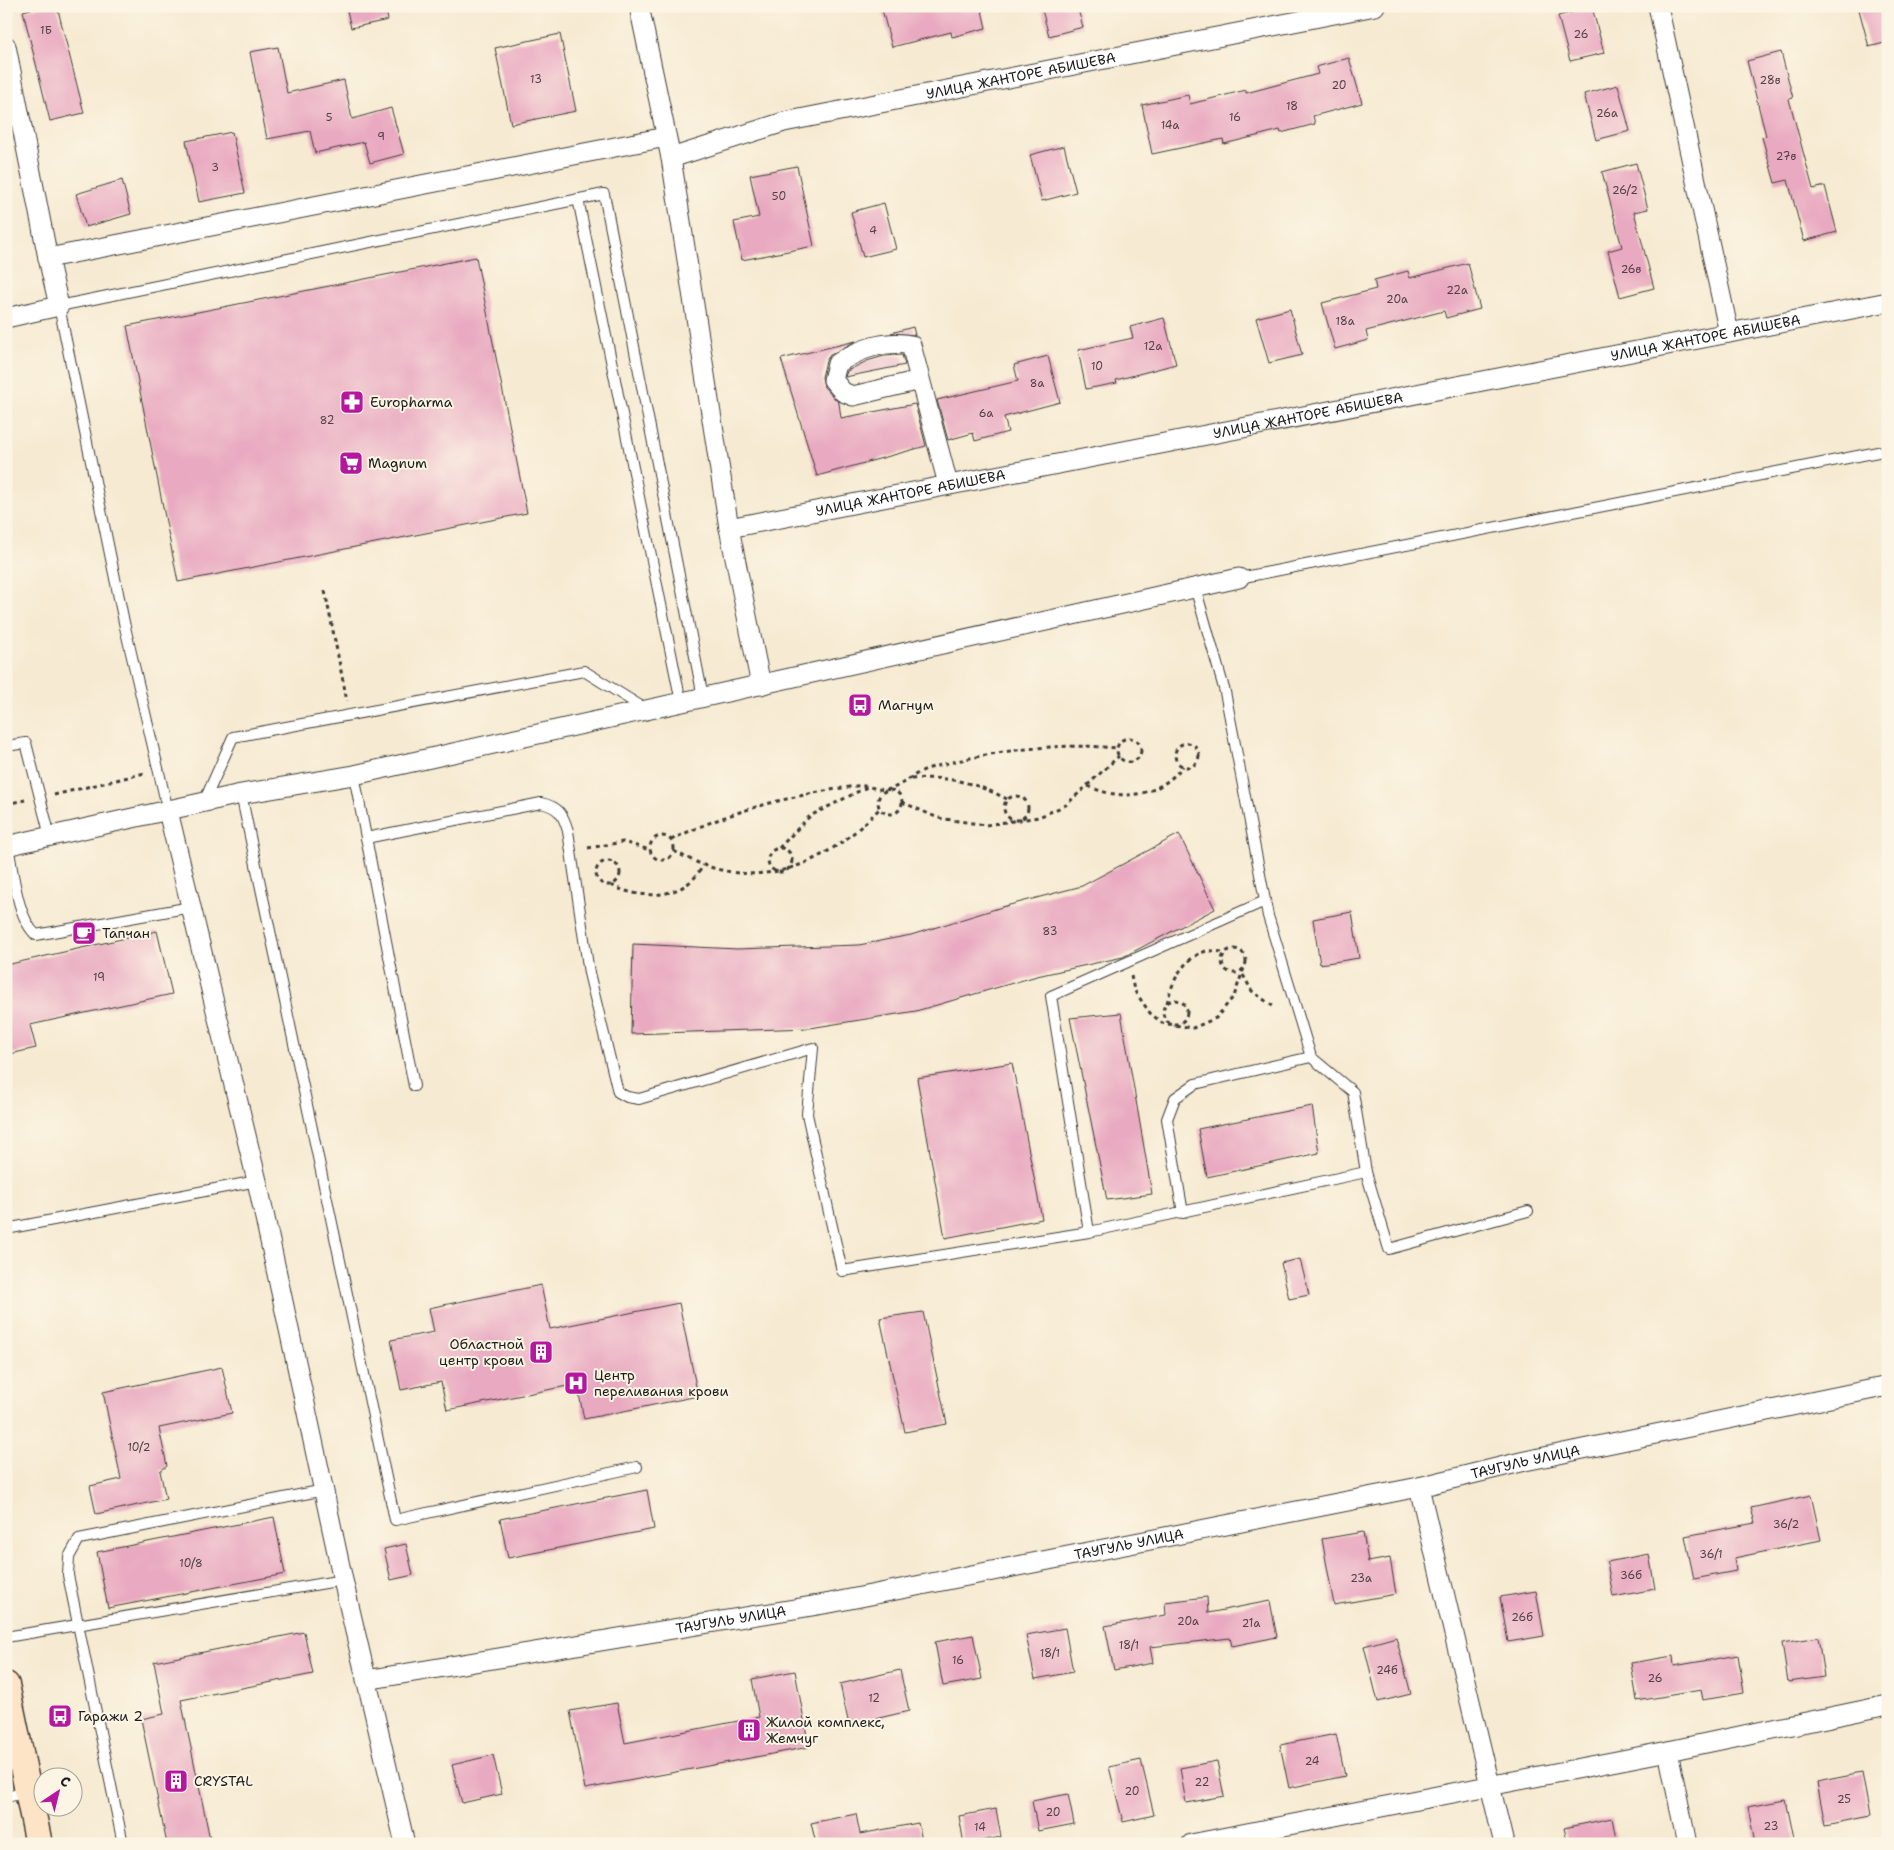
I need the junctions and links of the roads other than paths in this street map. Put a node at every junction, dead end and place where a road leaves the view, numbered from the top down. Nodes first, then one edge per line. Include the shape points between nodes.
1 (639, 6) edge
2 (1375, 6) edge
3 (1658, 6) edge
4 (6, 46) edge
5 (666, 137) junction
6 (671, 158) junction
7 (578, 199) junction
8 (48, 258) junction
9 (1888, 302) edge
10 (59, 306) junction
11 (6, 318) edge
12 (1729, 333) junction
13 (920, 380) dead end
14 (1888, 450) edge
15 (948, 484) junction
16 (729, 528) junction
17 (1240, 578) joint
18 (1196, 587) junction
19 (761, 685) junction
20 (703, 697) junction
21 (681, 702) junction
22 (648, 710) junction
23 (6, 746) edge
24 (354, 775) junction
25 (241, 794) junction
26 (203, 804) junction
27 (168, 811) junction
28 (50, 836) junction
29 (366, 838) junction
30 (7, 846) edge
31 (1265, 901) junction
32 (191, 908) junction
33 (1311, 1057) junction
34 (414, 1086) dead end
35 (1366, 1172) junction
36 (257, 1181) junction
37 (1528, 1211) dead end
38 (1183, 1213) junction
39 (6, 1229) edge
40 (1088, 1232) junction
41 (1888, 1386) edge
42 (638, 1467) dead end
43 (1419, 1487) junction
44 (324, 1490) junction
45 (343, 1580) junction
46 (77, 1625) junction
47 (6, 1637) edge
48 (366, 1680) junction
49 (6, 1685) edge
50 (1888, 1705) edge
51 (1668, 1751) junction
52 (1491, 1786) junction
53 (18, 1794) edge
54 (40, 1844) edge
55 (123, 1844) edge
56 (405, 1844) edge
57 (1191, 1844) edge
58 (1504, 1844) edge
59 (1687, 1844) edge

1 - 5 street
2 - 6 street, УЛИЦА ЖАНТОРЕ АБИШЕВА via 784,122
3 - 12 street
4 - 8 street
5 - 6 street
5 - 8 street
6 - 16 street
7 - 10 lane
7 - 20 lane via 604,194
7 - 21 lane
8 - 10 street
9 - 12 street, УЛИЦА ЖАНТОРЕ АБИШЕВА
10 - 11 street
10 - 27 lane via 125,627
12 - 15 street, УЛИЦА ЖАНТОРЕ АБИШЕВА
13 - 15 street
14 - 17 lane
15 - 16 street, УЛИЦА ЖАНТОРЕ АБИШЕВА
16 - 19 street
17 - 18 street
18 - 19 street
18 - 31 lane via 1225,692
19 - 20 street
20 - 21 street
21 - 22 street
22 - 24 street
22 - 26 lane via 584,670 233,736
23 - 28 lane via 26,743
24 - 25 street
24 - 29 lane
25 - 26 street
25 - 42 lane via 396,1520
26 - 27 street
27 - 28 street
27 - 32 street
28 - 30 street
29 - 34 lane
29 - 40 lane via 541,803 562,812 568,831 589,973 618,1092 638,1099 813,1048 807,1114 842,1271
30 - 32 lane via 24,917 36,935
31 - 33 lane
31 - 40 lane via 1051,996
32 - 36 street
33 - 35 lane via 1353,1092
33 - 38 lane via 1195,1084 1175,1098 1167,1119
35 - 37 lane via 1389,1249
35 - 38 lane
36 - 39 lane
36 - 44 street
38 - 40 lane
41 - 43 street, ТАУГУЛЬ УЛИЦА via 1525,1461
43 - 48 street, ТАУГУЛЬ УЛИЦА via 830,1603
43 - 52 street
44 - 45 street
44 - 46 lane via 79,1539 69,1557 68,1575
45 - 46 lane
45 - 48 street
46 - 47 lane
46 - 55 lane
48 - 56 street
49 - 53 main road
50 - 51 street
51 - 52 street
51 - 59 street
52 - 57 street
52 - 58 street
53 - 54 main road

